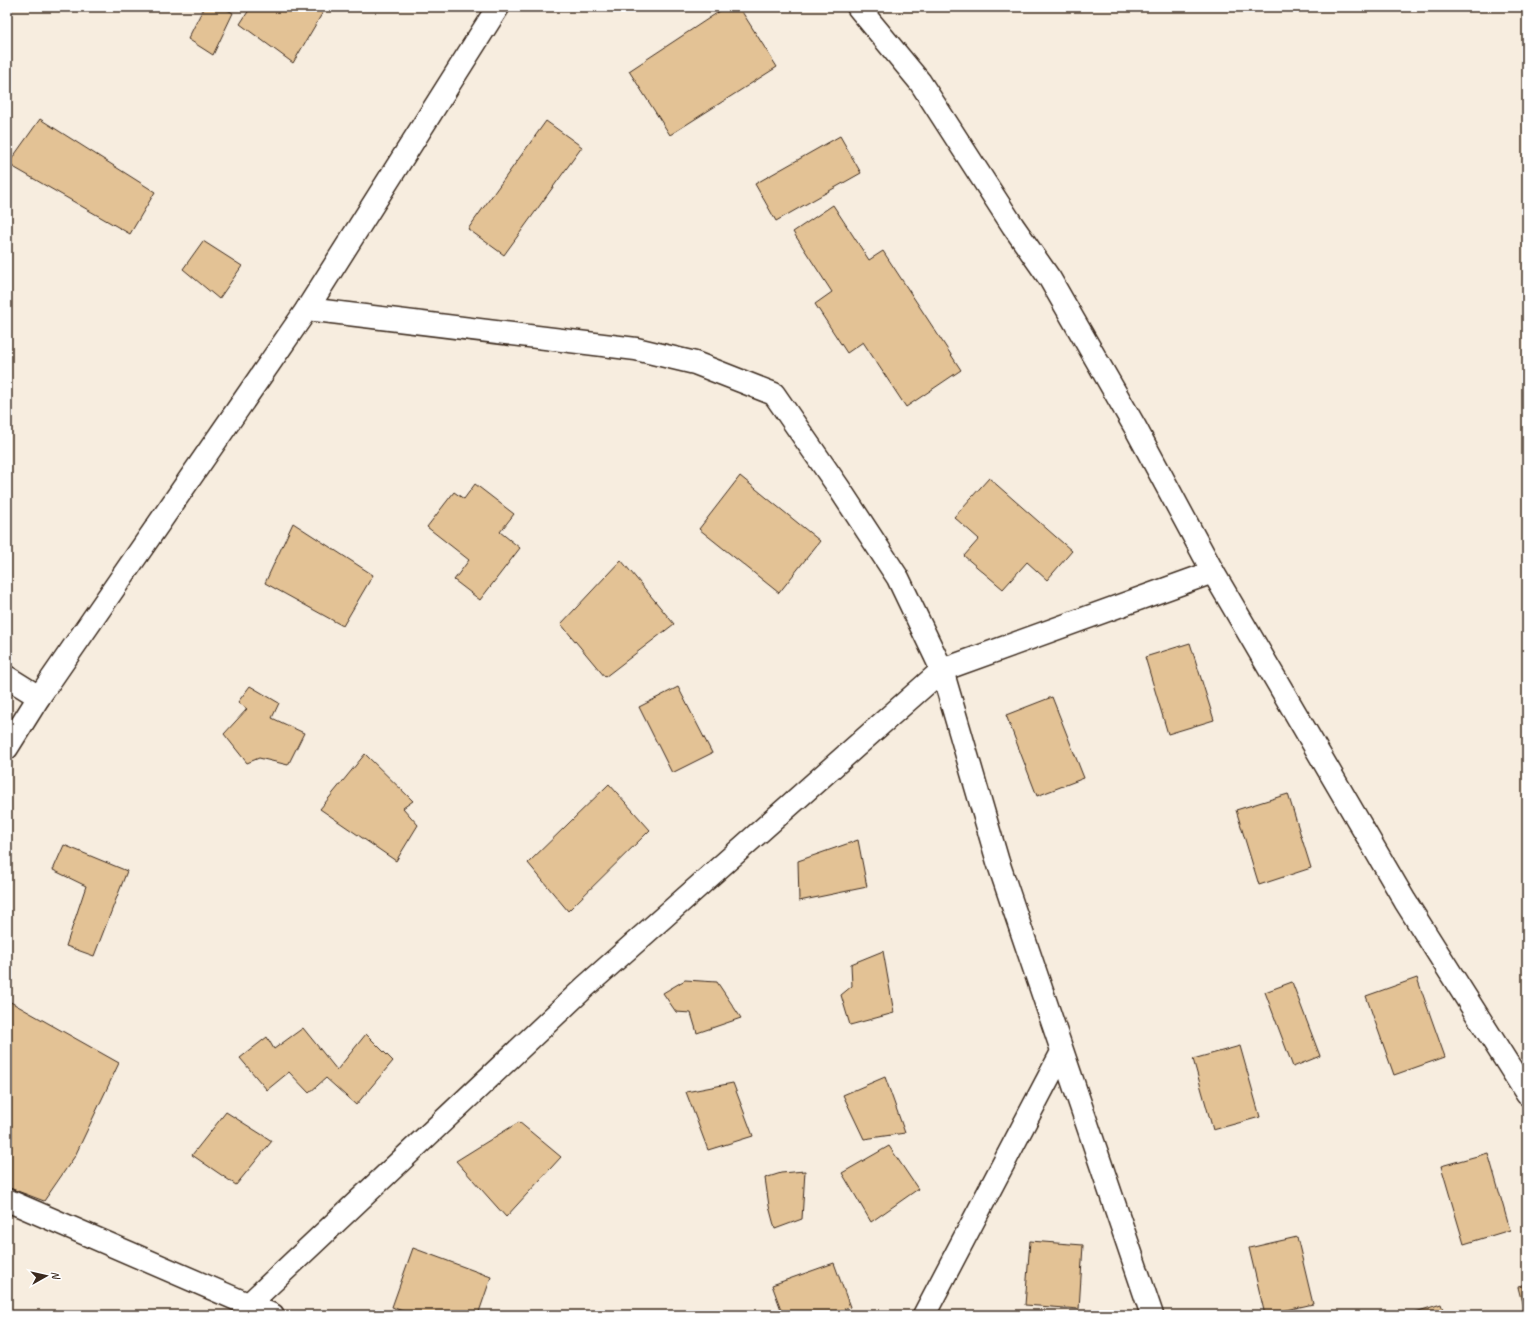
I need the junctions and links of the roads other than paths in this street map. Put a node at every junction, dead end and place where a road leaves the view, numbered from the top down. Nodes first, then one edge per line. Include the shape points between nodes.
1 (498, 7) edge
2 (858, 7) edge
3 (307, 309) junction
4 (1213, 572) junction
5 (942, 670) junction
6 (7, 677) edge
7 (39, 696) junction
8 (7, 748) edge
9 (1062, 1052) junction
10 (1527, 1094) edge
11 (7, 1200) edge
12 (248, 1305) junction
13 (273, 1315) edge
14 (924, 1315) edge
15 (1152, 1315) edge

1 - 3 street
2 - 4 street via 920,82 1050,279
3 - 5 street via 636,349 695,363 774,394 840,488 898,578
3 - 7 street
4 - 5 street
4 - 10 street via 1405,901
5 - 9 street via 998,862
5 - 12 street via 585,987
6 - 7 street
7 - 8 street
9 - 14 street
9 - 15 street
11 - 12 street
12 - 13 street

